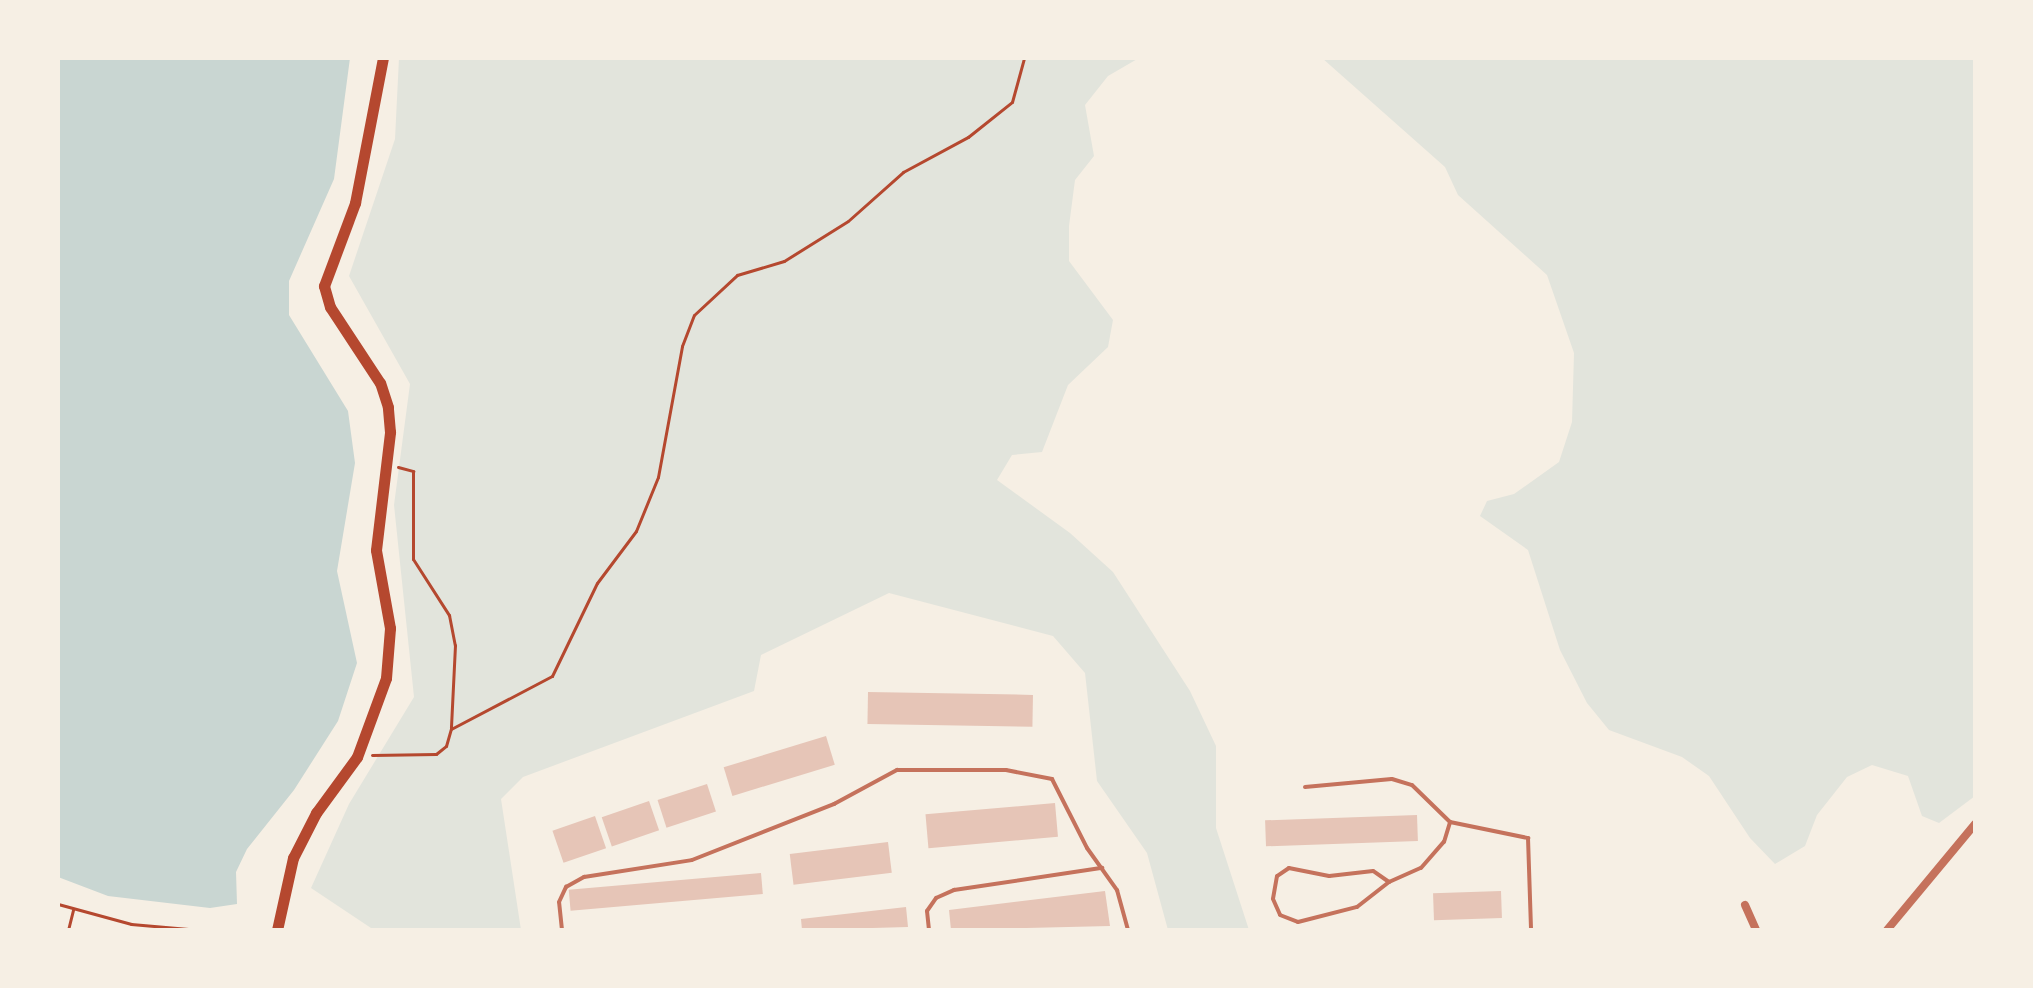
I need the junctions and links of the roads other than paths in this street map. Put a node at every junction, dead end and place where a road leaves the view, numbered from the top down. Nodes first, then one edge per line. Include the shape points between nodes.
1 (383, 58) edge
2 (1305, 787) dead end
3 (1450, 822) junction
4 (1975, 824) edge
5 (1102, 868) junction
6 (1389, 882) junction
7 (1745, 905) dead end
8 (277, 930) edge
9 (562, 930) edge
10 (929, 930) edge
11 (1128, 930) edge
12 (1531, 930) edge
13 (1756, 930) edge
14 (1887, 930) edge

1 - 8 main road via 355,203 324,286 330,307 380,383 388,407 376,550 390,628 386,678 357,757 316,813 293,858
2 - 3 lane via 1392,779 1412,785
3 - 6 lane via 1444,842 1421,868
3 - 12 lane via 1528,838
4 - 14 street
5 - 9 lane via 1052,779 1006,770 897,770 834,804 692,860 584,877 566,887 559,902
5 - 10 lane via 954,890 936,898 927,911
5 - 11 lane via 1117,890
6 - 6 lane via 1357,907 1298,922 1280,915 1273,899 1277,876 1289,868 1329,876 1373,871
7 - 13 street

